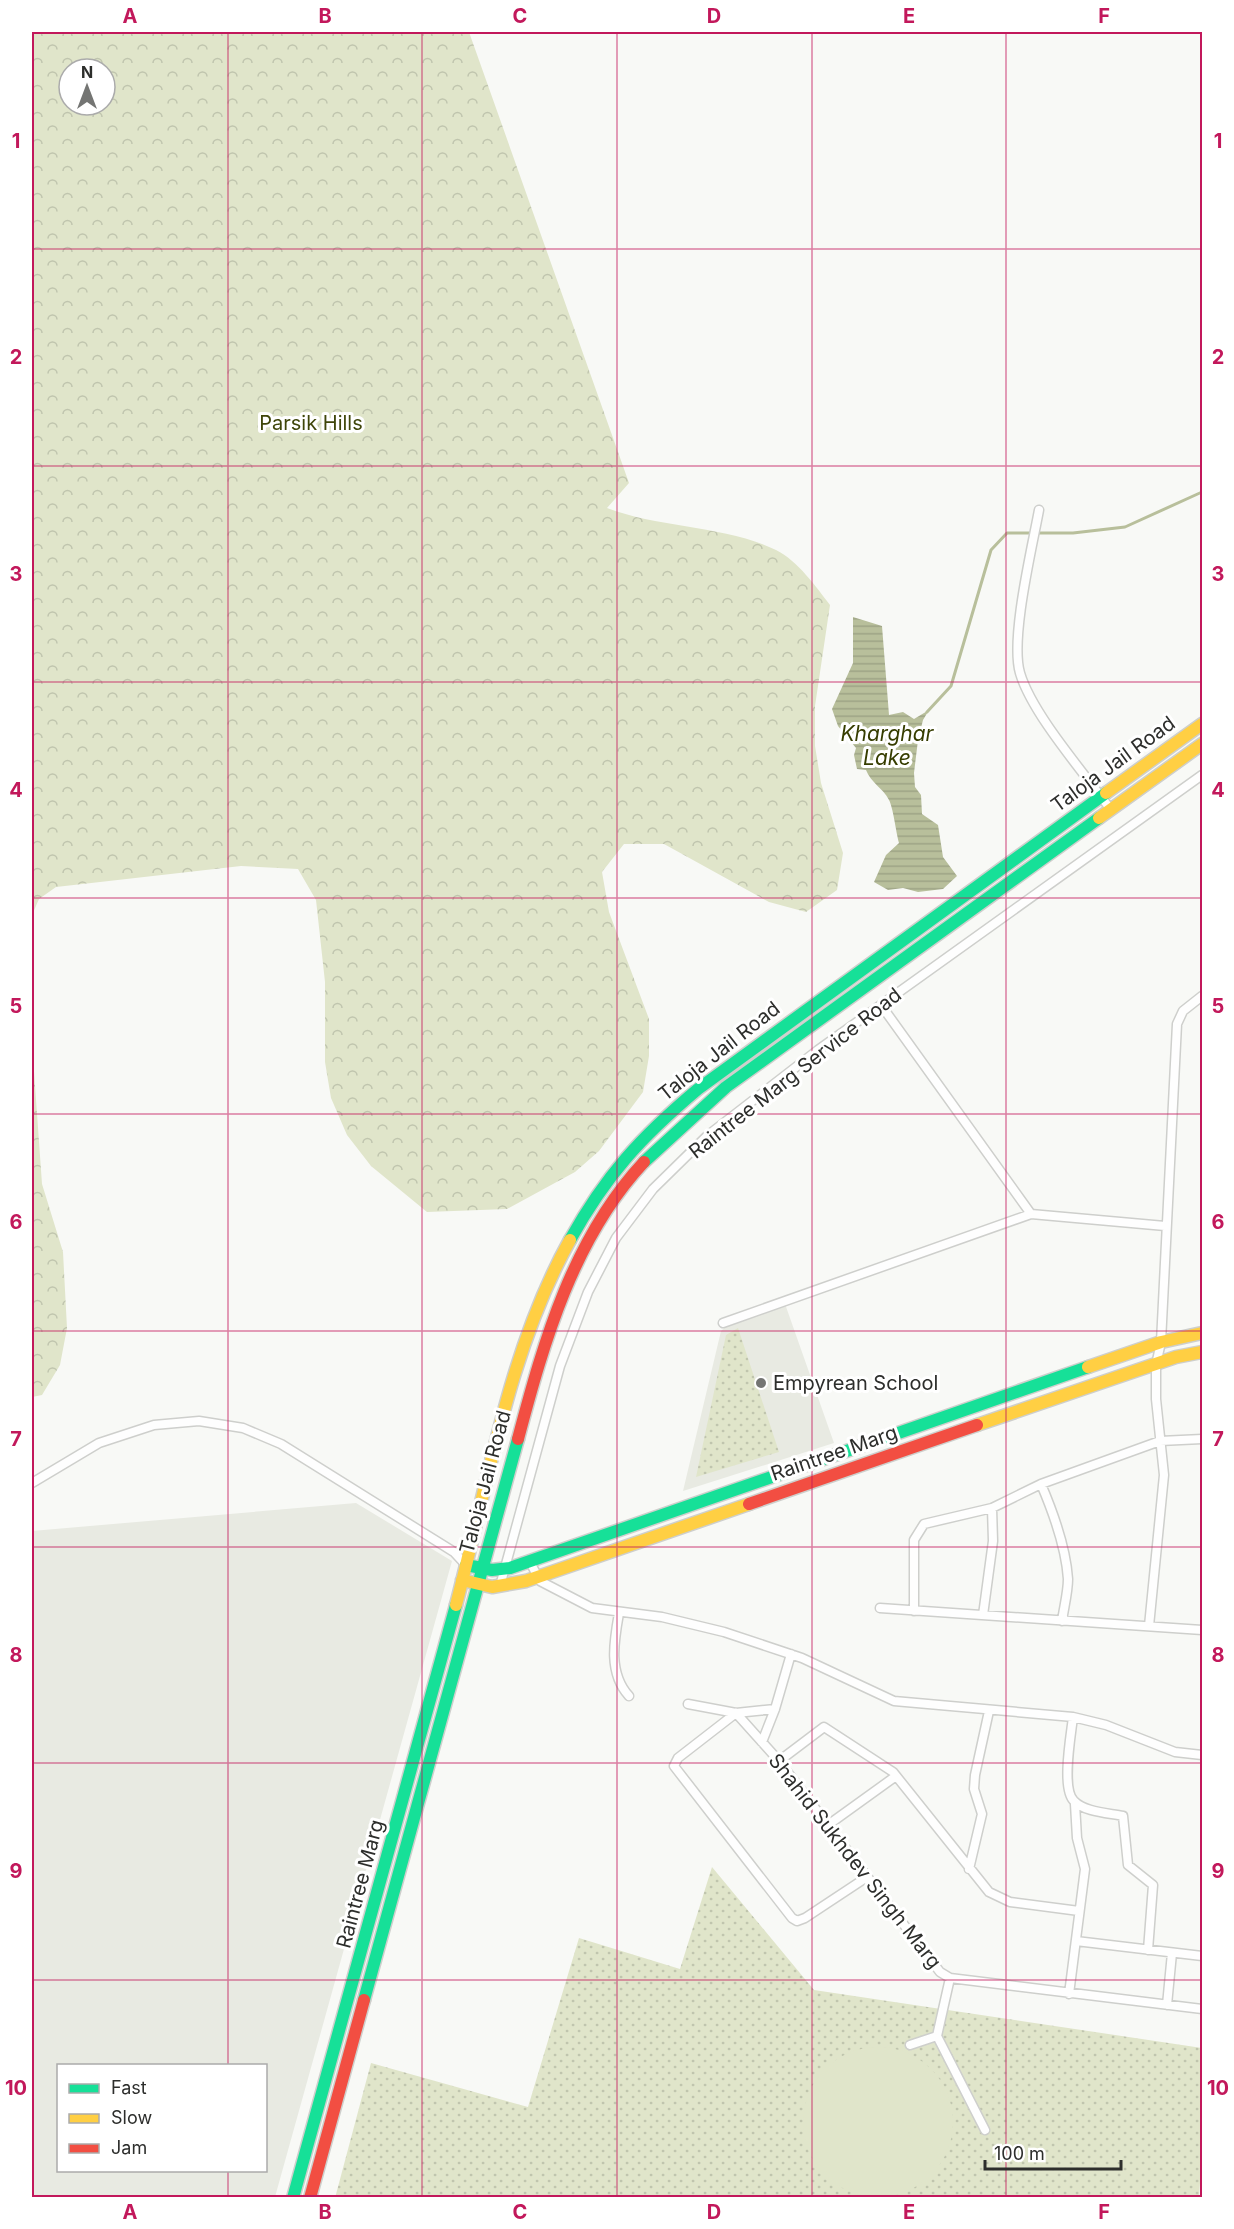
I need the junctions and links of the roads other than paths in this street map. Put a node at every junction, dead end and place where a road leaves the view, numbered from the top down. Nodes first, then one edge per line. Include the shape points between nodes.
1 (1039, 510) dead end
2 (1203, 724) edge
3 (1203, 744) edge
4 (1203, 775) edge
5 (1101, 797) junction
6 (1111, 810) junction
7 (1203, 996) edge
8 (881, 1005) junction
9 (1031, 1214) junction
10 (1165, 1226) junction
11 (723, 1323) dead end
12 (1203, 1333) edge
13 (1161, 1342) junction
14 (1203, 1352) edge
15 (1156, 1365) junction
16 (1203, 1439) edge
17 (1160, 1441) junction
18 (32, 1483) edge
19 (1041, 1484) junction
20 (992, 1508) junction
21 (530, 1562) junction
22 (466, 1565) junction
23 (482, 1569) junction
24 (505, 1569) junction
25 (536, 1577) junction
26 (462, 1581) junction
27 (478, 1585) junction
28 (500, 1586) junction
29 (880, 1608) dead end
30 (914, 1611) junction
31 (619, 1613) junction
32 (983, 1615) junction
33 (1062, 1621) junction
34 (1149, 1626) junction
35 (1203, 1630) edge
36 (790, 1654) junction
37 (629, 1696) dead end
38 (688, 1704) dead end
39 (775, 1709) junction
40 (989, 1711) junction
41 (736, 1713) junction
42 (1073, 1718) junction
43 (762, 1742) junction
44 (1203, 1755) edge
45 (779, 1761) junction
46 (896, 1776) junction
47 (1076, 1804) junction
48 (828, 1825) junction
49 (969, 1869) junction
50 (867, 1876) junction
51 (1080, 1911) junction
52 (1076, 1941) junction
53 (1148, 1950) junction
54 (1172, 1953) junction
55 (1203, 1956) edge
56 (950, 1978) junction
57 (1070, 1994) junction
58 (1167, 2005) junction
59 (1203, 2009) edge
60 (937, 2036) junction
61 (910, 2045) dead end
62 (985, 2130) dead end
63 (293, 2198) edge
64 (310, 2198) edge

1 - 5 street via 1017,638 1019,672 1031,700
2 - 5 main road, Taloja Jail Road
3 - 6 main road, Taloja Jail Road
4 - 8 street, Raintree Marg Service Road
5 - 6 street
5 - 22 main road, Taloja Jail Road via 716,1075 673,1110 613,1172 560,1262 529,1342
6 - 23 main road, Taloja Jail Road via 726,1087 684,1122 626,1182 590,1238 552,1326
7 - 10 street via 1183,1011 1177,1024
8 - 9 street
8 - 24 street, Raintree Marg Service Road via 707,1136 653,1189 616,1238 588,1292 560,1365
9 - 10 street
9 - 11 street
10 - 13 street
12 - 13 main road, Raintree Marg
13 - 15 street
13 - 21 main road, Raintree Marg
14 - 15 main road, Raintree Marg
15 - 17 street
15 - 25 main road, Raintree Marg
16 - 17 street
17 - 19 street
17 - 34 street via 1164,1475
18 - 22 street via 99,1443 154,1425 199,1421 243,1428 281,1444 454,1552
19 - 20 street
19 - 33 street via 1067,1568
20 - 30 street via 924,1524 918,1529 914,1546
20 - 32 street via 993,1541
21 - 24 main road, Raintree Marg
21 - 25 street
22 - 23 main road, Raintree Marg
22 - 26 main road, Raintree Marg
23 - 24 main road, Raintree Marg
23 - 27 main road, Raintree Marg
24 - 28 street, Raintree Marg Service Road
25 - 28 main road, Raintree Marg
25 - 31 street via 592,1608
26 - 27 main road, Raintree Marg
26 - 63 main road, Raintree Marg
27 - 28 main road, Raintree Marg
27 - 64 main road, Raintree Marg
29 - 30 street
30 - 32 street
31 - 36 street via 688,1622
31 - 37 street via 615,1667
32 - 33 street
33 - 34 street
34 - 35 street
36 - 39 street
36 - 40 street via 894,1701
38 - 41 street
39 - 41 street
39 - 43 street
40 - 42 street
40 - 49 street via 974,1789 982,1814
41 - 43 street, Shahid Sukhdev Singh Marg
41 - 50 street via 678,1758 674,1766 792,1918 805,1918
42 - 44 street via 1106,1725 1175,1752
42 - 47 street via 1068,1788
43 - 45 street, Shahid Sukhdev Singh Marg
45 - 46 street via 824,1727
45 - 48 street, Shahid Sukhdev Singh Marg
46 - 48 street
46 - 49 street
47 - 51 street via 1077,1838 1085,1869
47 - 53 street via 1123,1816 1128,1865 1153,1885
48 - 50 street, Shahid Sukhdev Singh Marg
49 - 51 street via 989,1892 1003,1900
50 - 56 street, Shahid Sukhdev Singh Marg via 940,1972
51 - 52 street
52 - 53 street
52 - 57 street
53 - 54 street
54 - 55 street
54 - 58 street
56 - 57 street, Shahid Sukhdev Singh Marg
56 - 60 street
57 - 58 street, Shahid Sukhdev Singh Marg
58 - 59 street, Shahid Sukhdev Singh Marg
60 - 61 street
60 - 62 street

